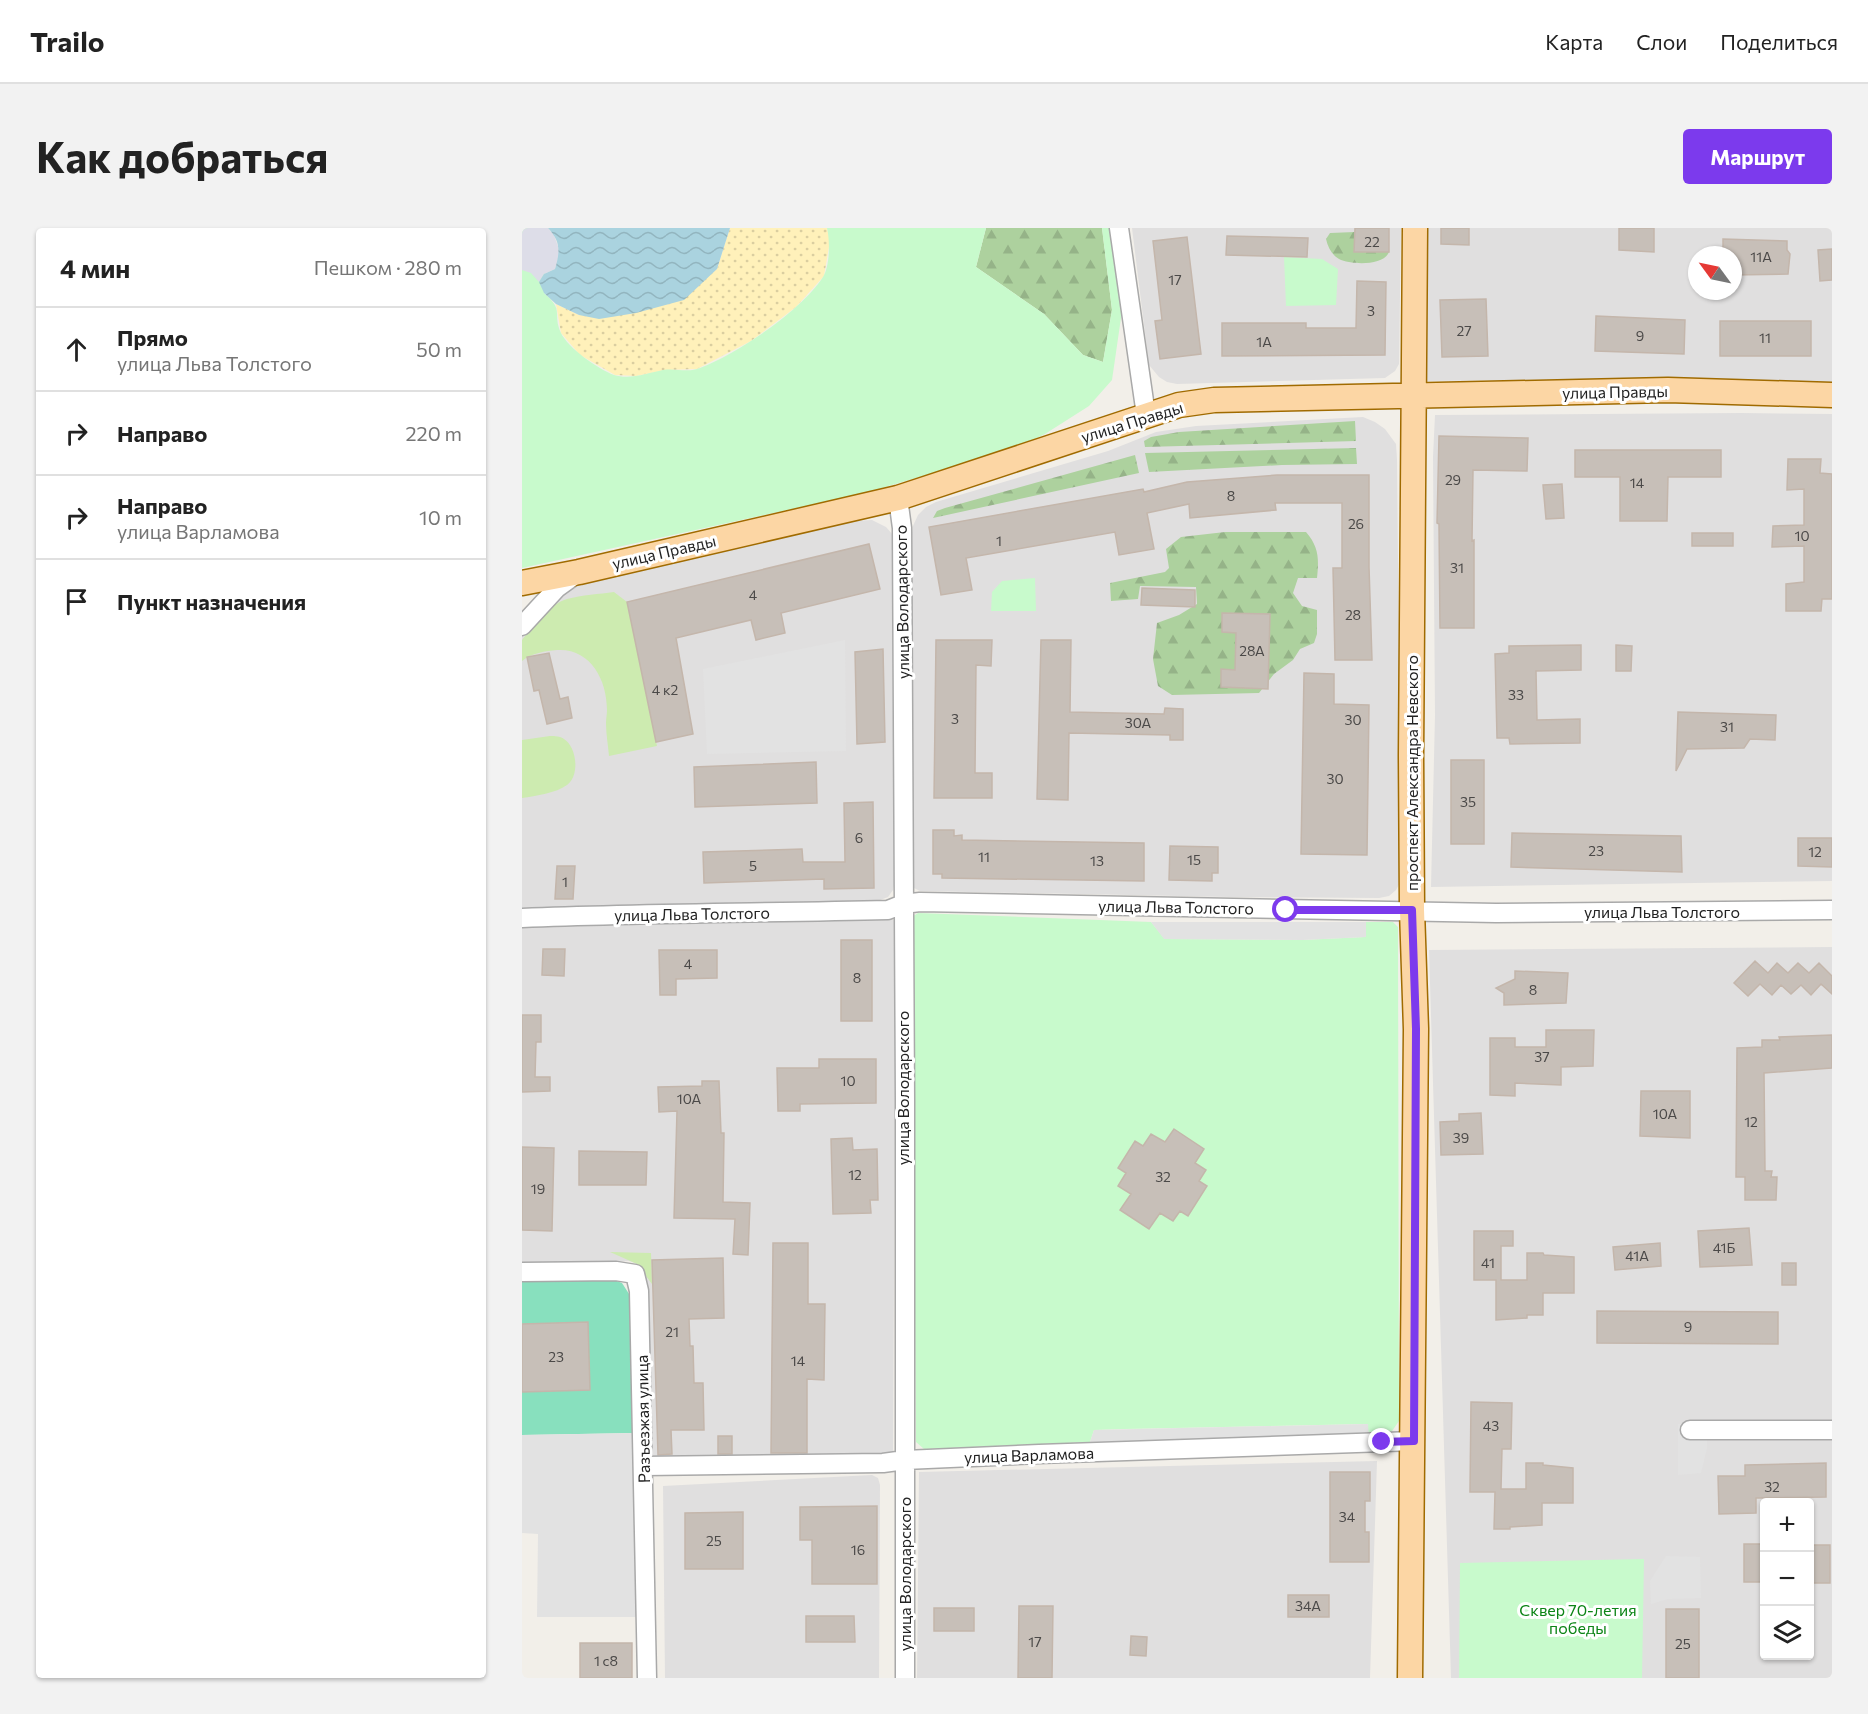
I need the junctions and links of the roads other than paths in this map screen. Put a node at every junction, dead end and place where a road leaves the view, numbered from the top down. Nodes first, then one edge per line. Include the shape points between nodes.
1 (1119, 228) edge
2 (1415, 228) edge
3 (1832, 395) edge
4 (1413, 396) junction
5 (1146, 414) junction
6 (897, 498) junction
7 (579, 572) junction
8 (522, 583) edge
9 (522, 626) edge
10 (903, 904) junction
11 (1412, 910) junction
12 (1832, 910) edge
13 (522, 918) edge
14 (522, 1272) edge
15 (1690, 1430) dead end
16 (1832, 1430) edge
17 (1414, 1441) junction
18 (905, 1460) junction
19 (644, 1466) junction
20 (647, 1678) edge
21 (905, 1678) edge
22 (1410, 1678) edge

1 - 5 street
2 - 4 main road, проспект Александра Невского
3 - 4 main road, улица Правды via 1668,390
4 - 5 main road, улица Правды via 1214,400
4 - 11 main road, проспект Александра Невского
5 - 6 main road, улица Правды
6 - 7 main road, улица Правды
6 - 10 street, улица Володарского via 902,528
7 - 8 main road, улица Правды
7 - 9 street via 557,588
10 - 11 street, улица Льва Толстого
10 - 13 street, улица Льва Толстого via 888,910
10 - 18 street, улица Володарского
11 - 12 street, улица Льва Толстого
11 - 17 main road, проспект Александра Невского via 1416,1029
14 - 19 street, Разъезжая улица via 635,1274 639,1291
15 - 16 street
17 - 18 street, улица Варламова
17 - 22 main road, проспект Александра Невского
18 - 19 street, улица Варламова
18 - 21 street, улица Володарского
19 - 20 street, Разъезжая улица

